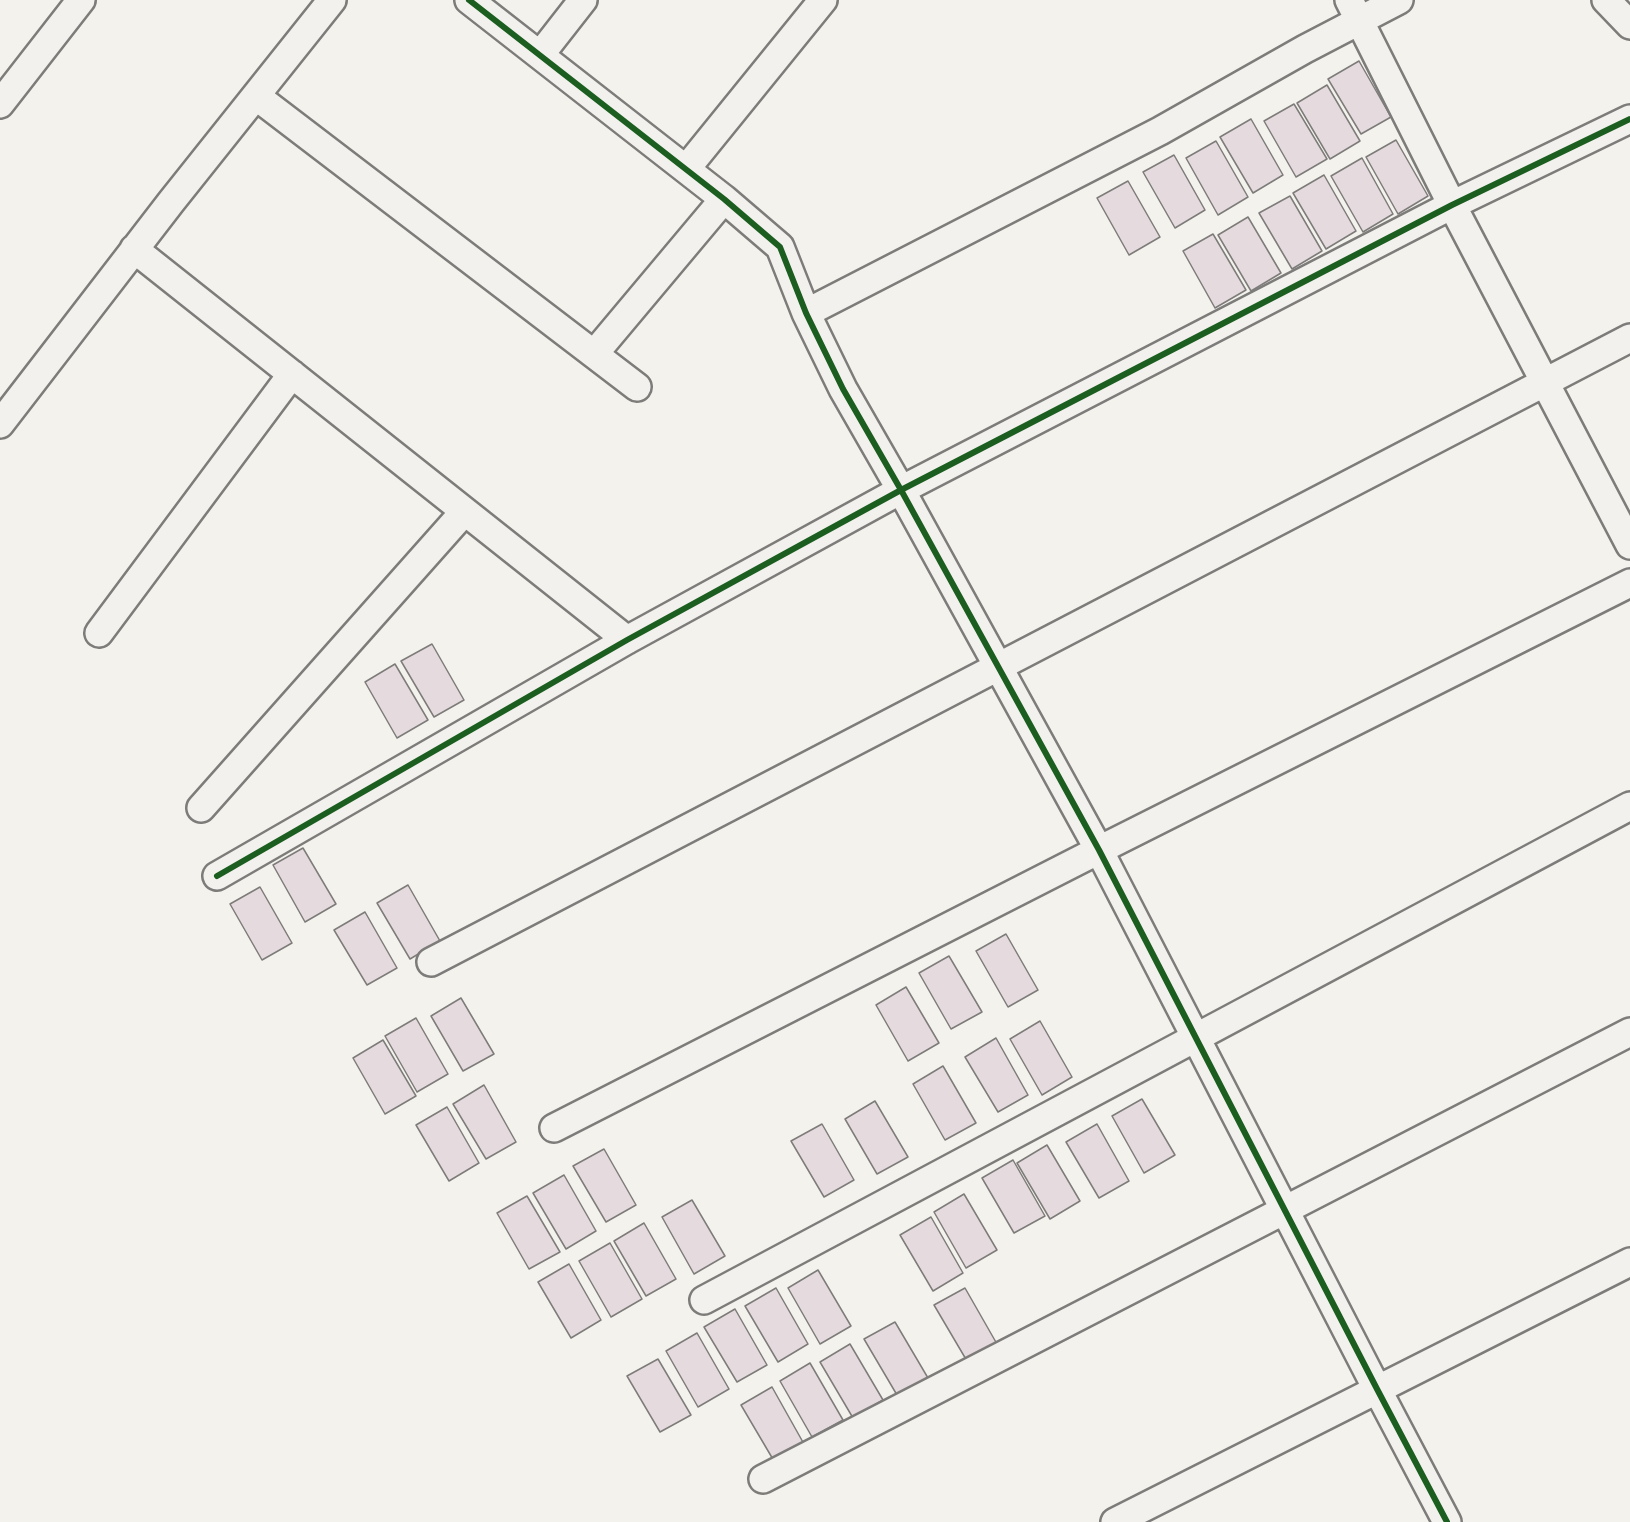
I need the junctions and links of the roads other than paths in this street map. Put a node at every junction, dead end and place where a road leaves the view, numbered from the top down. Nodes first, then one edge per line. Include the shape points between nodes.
1 (81, 0) edge
2 (332, 0) edge
3 (469, 0) edge
4 (583, 0) edge
5 (823, 0) edge
6 (1399, 0) edge
7 (1606, 0) edge
8 (1355, 10) edge
9 (1630, 25) edge
10 (540, 55) junction
11 (256, 96) junction
12 (0, 104) edge
13 (1630, 119) edge
14 (686, 169) junction
15 (724, 199) junction
16 (1452, 205) junction
17 (134, 249) junction
18 (806, 313) junction
19 (1630, 339) edge
20 (594, 354) junction
21 (292, 374) junction
22 (1545, 384) junction
23 (637, 387) dead end
24 (0, 424) edge
25 (901, 490) junction
26 (464, 512) junction
27 (1630, 545) edge
28 (1630, 583) edge
29 (99, 633) dead end
30 (627, 640) junction
31 (998, 667) junction
32 (1630, 806) edge
33 (201, 808) dead end
34 (1099, 850) junction
35 (217, 876) dead end
36 (431, 962) dead end
37 (1630, 1032) edge
38 (1195, 1038) junction
39 (554, 1128) dead end
40 (1285, 1210) junction
41 (1630, 1262) edge
42 (704, 1300) dead end
43 (1377, 1389) junction
44 (763, 1479) dead end
45 (1115, 1522) edge
46 (1447, 1522) edge

1 - 12 street
2 - 11 street
3 - 10 street
4 - 10 street
5 - 14 street
6 - 8 street
7 - 9 street
8 - 16 street
8 - 18 street via 1160,131
10 - 14 street
11 - 17 street
11 - 20 street
13 - 16 street
14 - 15 street
15 - 18 street via 780,247
15 - 20 street
16 - 22 street
16 - 25 street
17 - 21 street
17 - 24 street
18 - 25 street via 843,389
19 - 22 street
20 - 23 street
21 - 26 street
21 - 29 street
22 - 27 street
22 - 31 street
25 - 30 street
25 - 31 street
26 - 30 street
26 - 33 street
28 - 34 street
30 - 35 street
31 - 34 street
31 - 36 street
32 - 38 street
34 - 38 street
34 - 39 street
37 - 40 street
38 - 40 street
38 - 42 street
40 - 43 street
40 - 44 street
41 - 43 street
43 - 45 street
43 - 46 street

